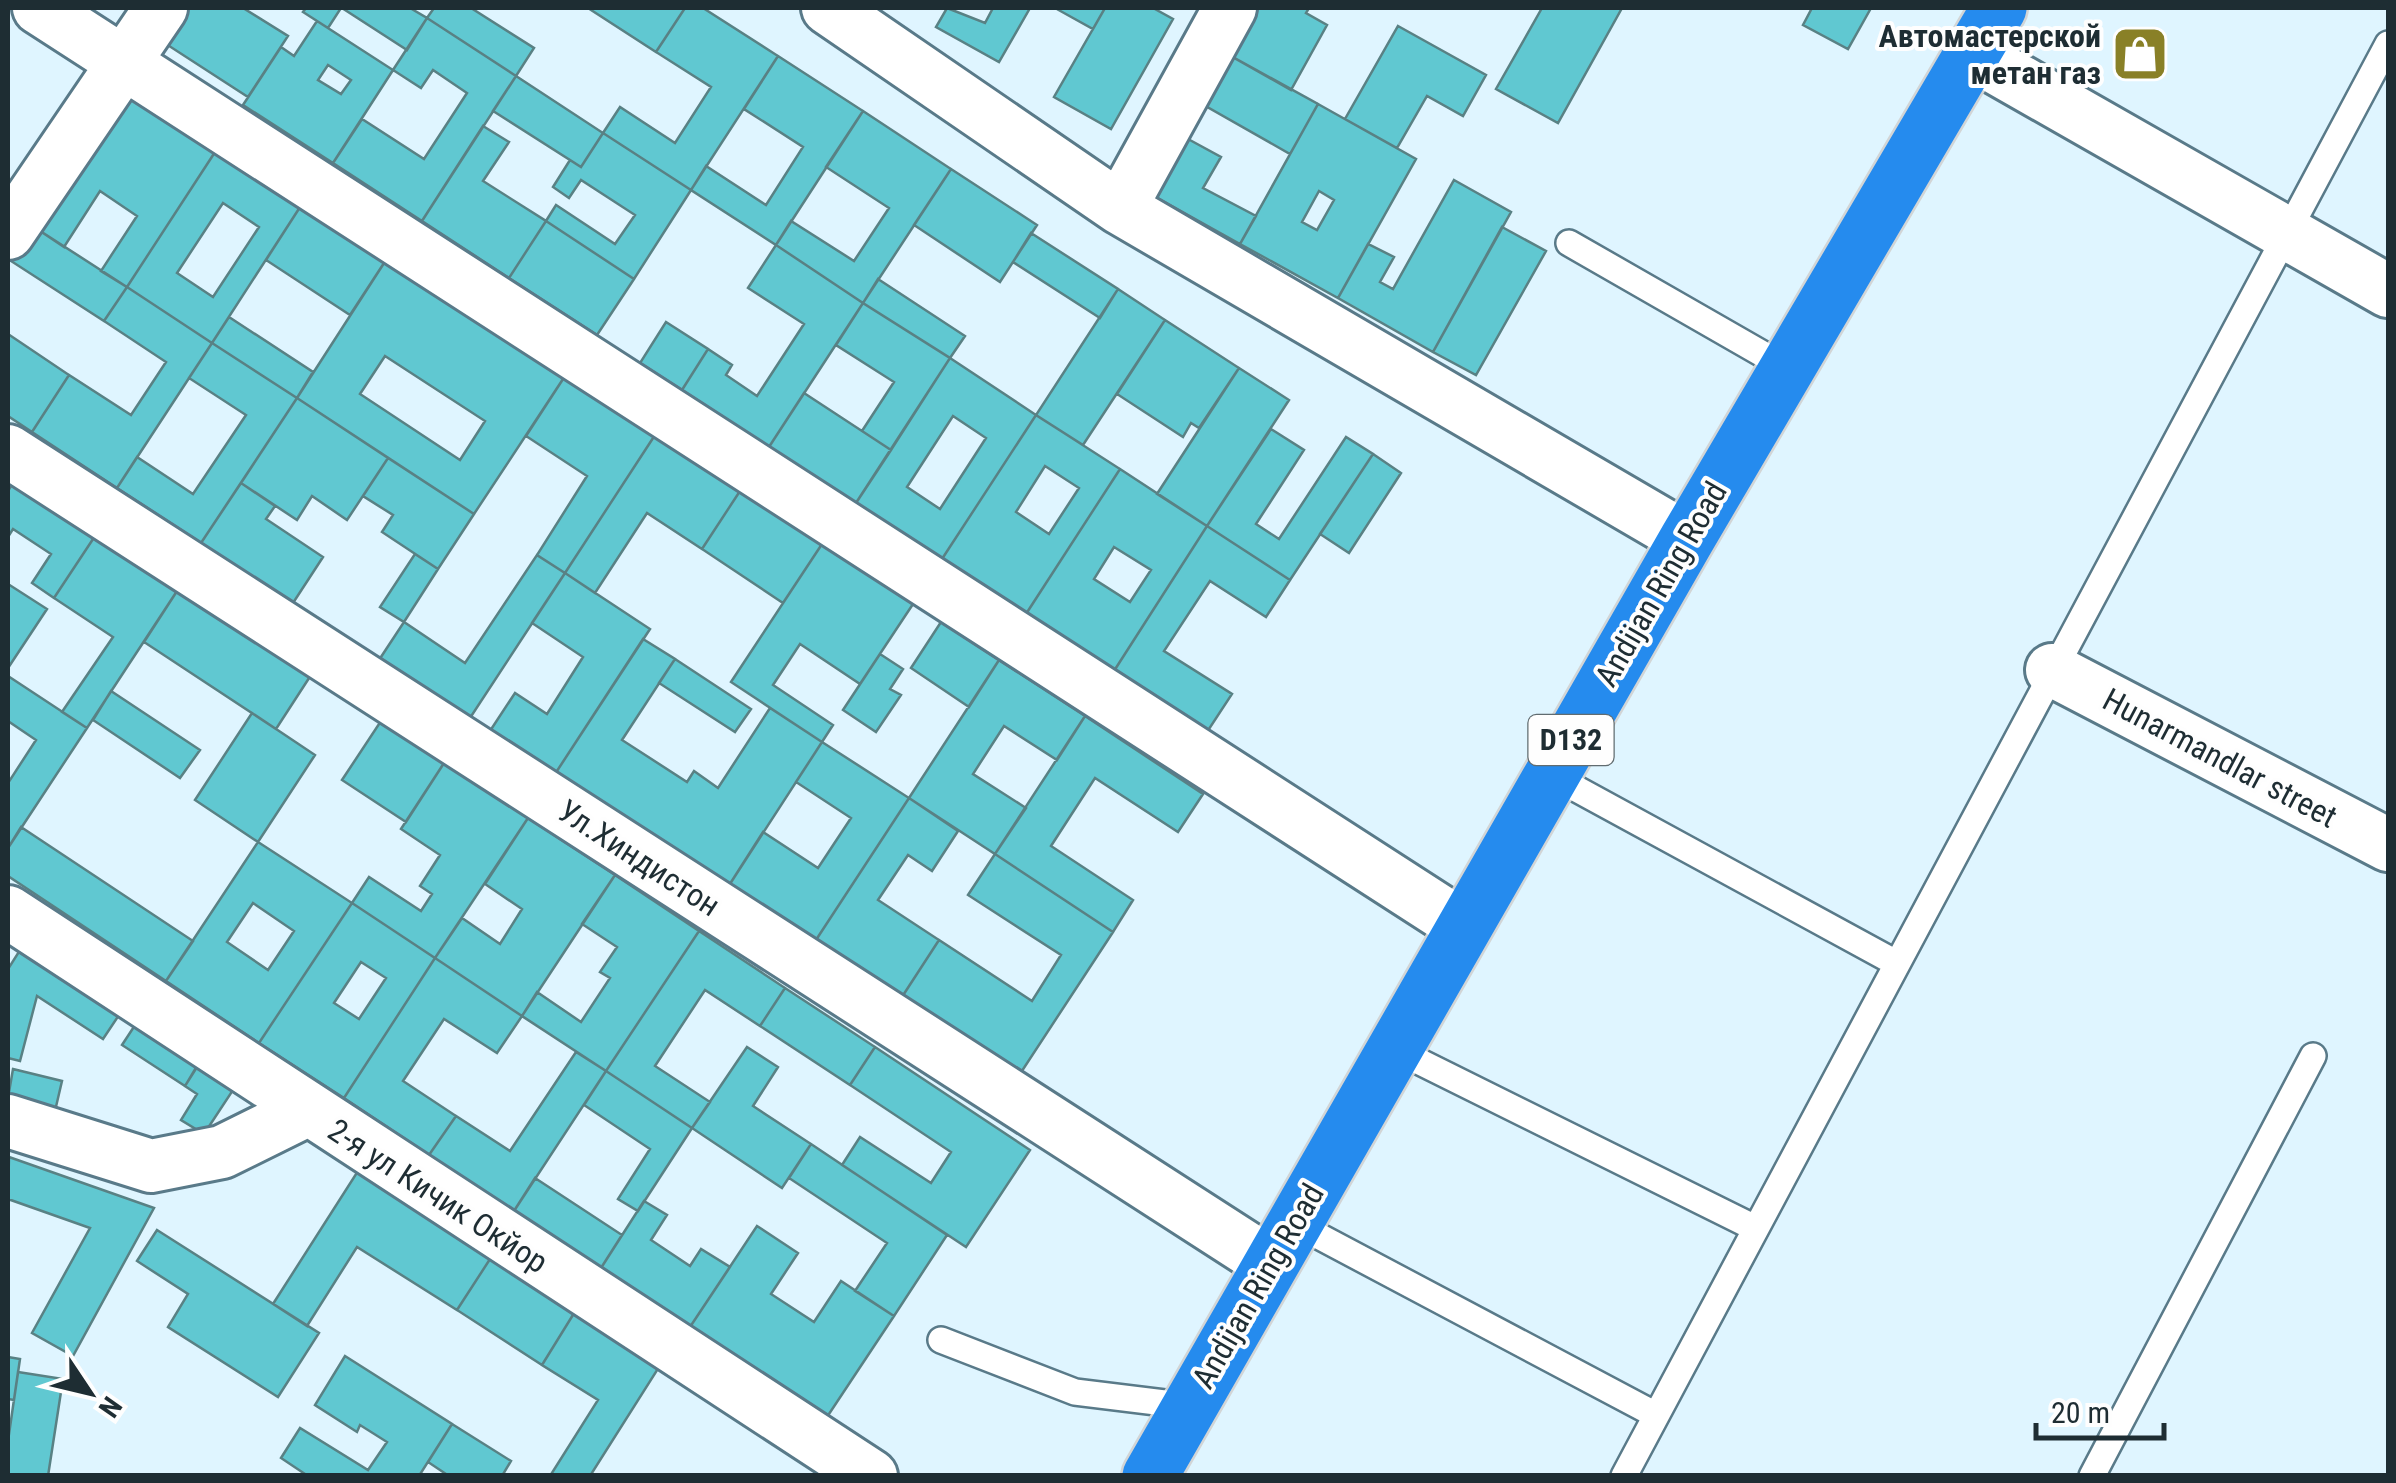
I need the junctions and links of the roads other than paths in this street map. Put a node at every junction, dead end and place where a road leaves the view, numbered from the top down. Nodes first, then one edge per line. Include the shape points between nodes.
1 (39, 8) edge
2 (161, 8) edge
3 (828, 8) edge
4 (1230, 8) edge
5 (1986, 31) edge
6 (2388, 44) edge
7 (126, 64) junction
8 (1120, 208) junction
9 (2287, 232) junction
10 (8, 233) edge
11 (1569, 243) dead end
12 (2388, 290) edge
13 (1787, 368) junction
14 (8, 451) edge
15 (1687, 539) junction
16 (2052, 670) junction
17 (1552, 774) junction
18 (2388, 845) edge
19 (8, 912) edge
20 (1464, 927) junction
21 (1896, 963) junction
22 (1394, 1049) junction
23 (2312, 1056) dead end
24 (306, 1110) junction
25 (8, 1121) edge
26 (1756, 1228) junction
27 (1282, 1244) junction
28 (941, 1340) dead end
29 (1190, 1406) junction
30 (1656, 1415) junction
31 (859, 1473) edge
32 (1150, 1476) edge
33 (1624, 1476) edge
34 (2092, 1476) edge

1 - 7 street
2 - 7 street
3 - 8 street
4 - 8 street
5 - 9 street
5 - 13 highway, Andijan Ring Road / D132
6 - 9 lane
7 - 10 street
7 - 20 street
8 - 15 street
9 - 12 street
9 - 16 lane
11 - 13 lane
13 - 15 highway, Andijan Ring Road / D132
14 - 27 street, Ул.Хиндистон
15 - 17 highway, Andijan Ring Road / D132
16 - 18 street, Hunarmandlar street
16 - 21 lane
17 - 20 highway, Andijan Ring Road / D132
17 - 21 lane
19 - 24 street, 2-я ул Кичик Окйор
20 - 22 highway, Andijan Ring Road / D132
21 - 26 lane
22 - 26 lane
22 - 27 highway, Andijan Ring Road / D132
23 - 34 lane
24 - 25 street via 222,1152 150,1166
24 - 31 street, 2-я ул Кичик Окйор
26 - 30 lane
27 - 29 highway, Andijan Ring Road / D132
27 - 30 lane
28 - 29 lane via 1074,1392
29 - 32 highway, Andijan Ring Road / D132
30 - 33 lane

